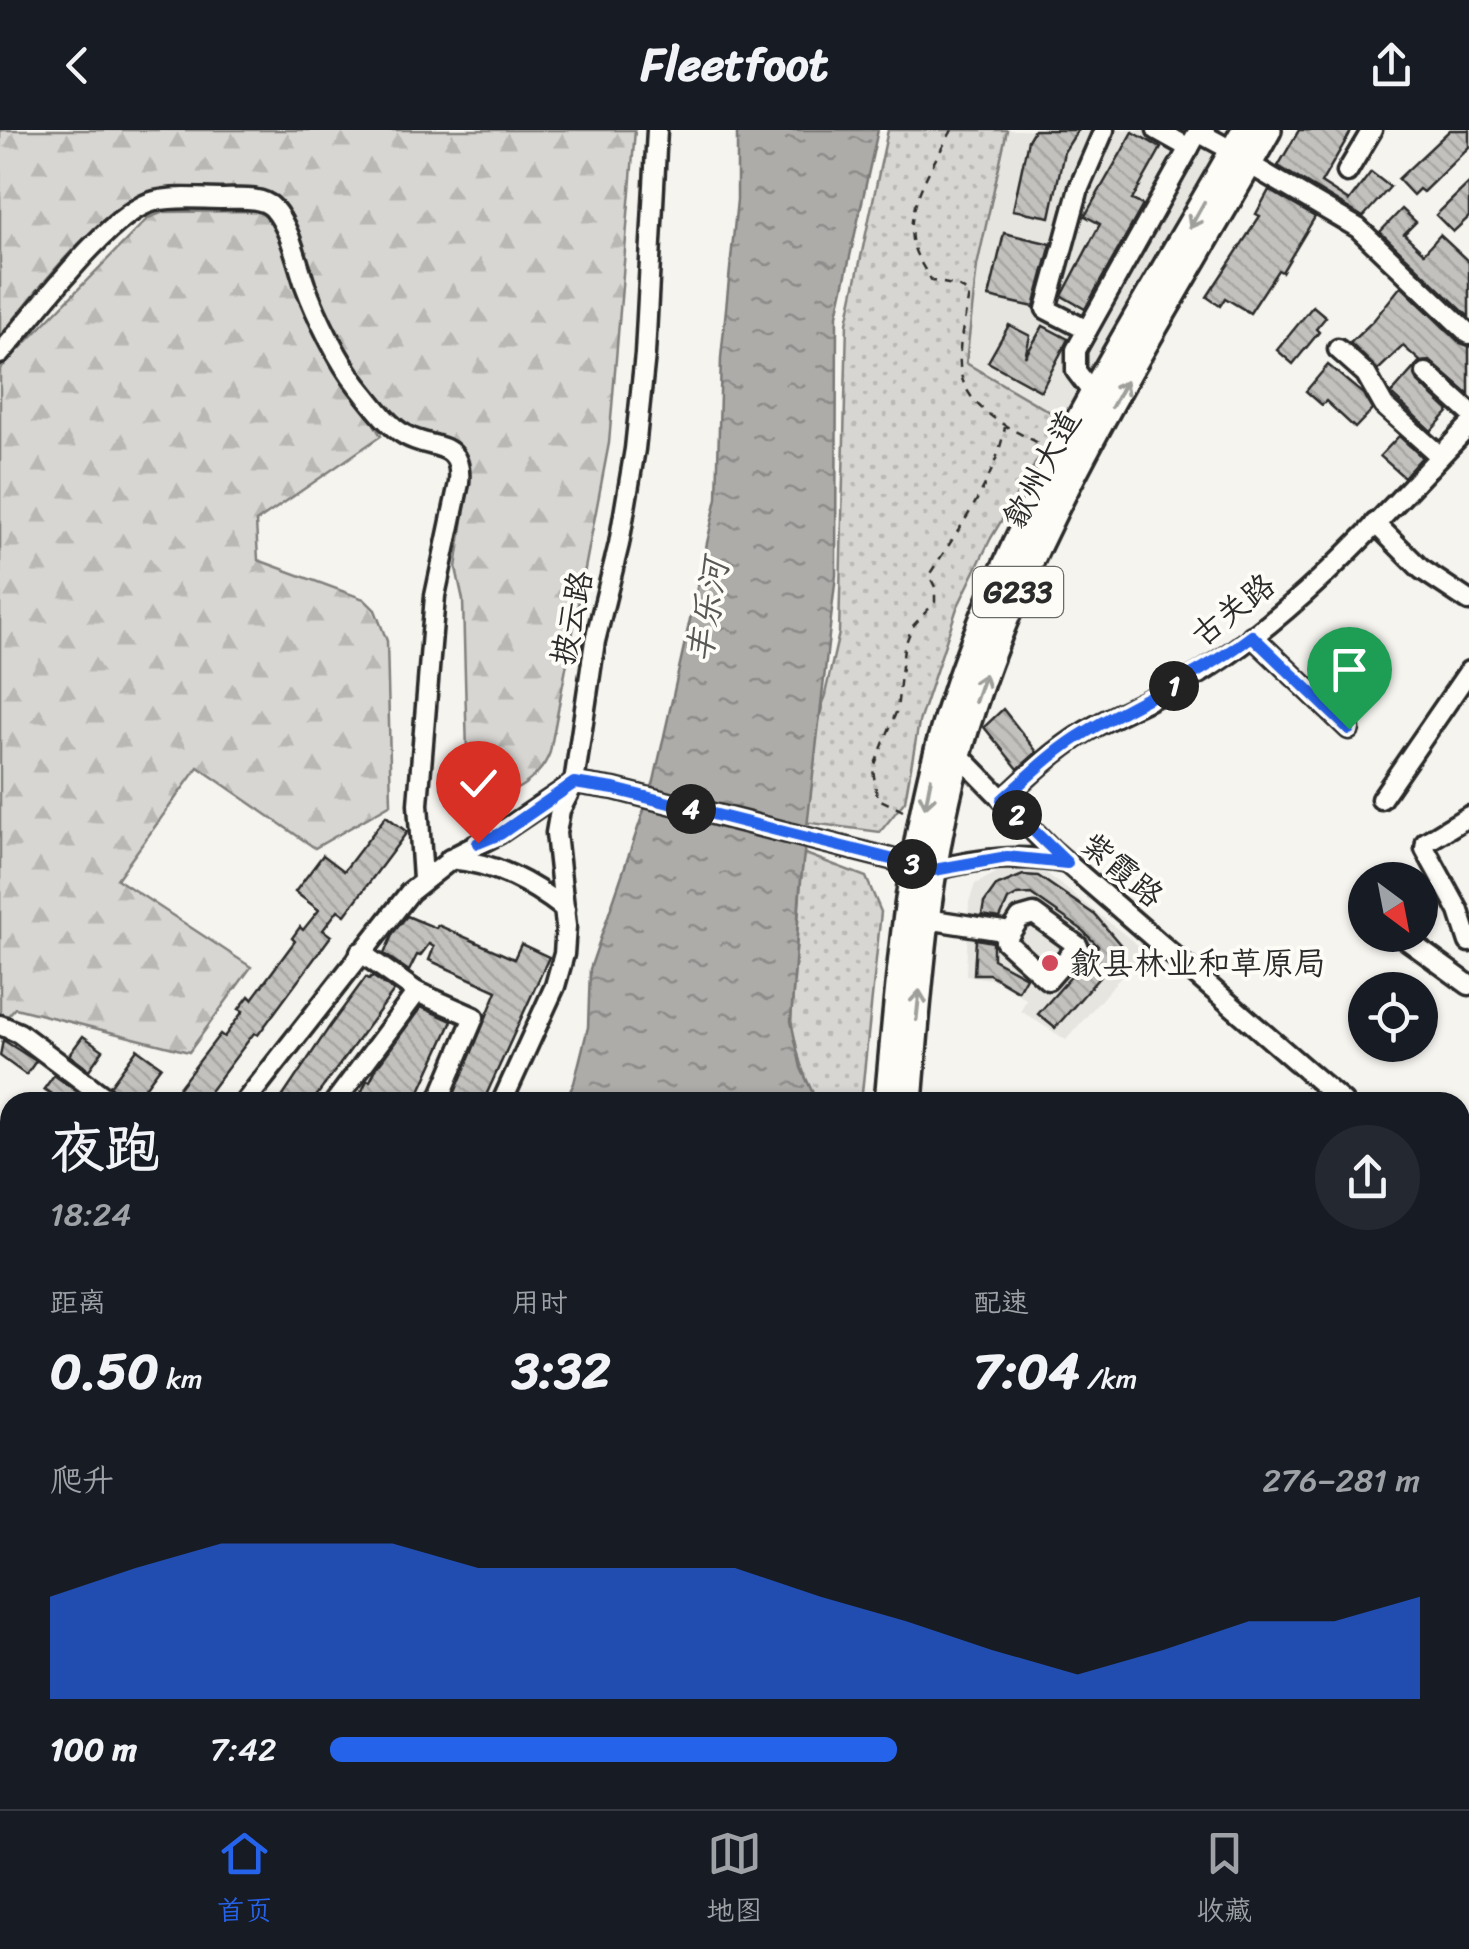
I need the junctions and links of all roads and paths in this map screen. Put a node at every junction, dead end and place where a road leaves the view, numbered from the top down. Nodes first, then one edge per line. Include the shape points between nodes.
1 (657, 130) edge
2 (952, 130) edge
3 (1104, 130) edge
4 (1157, 130) edge
5 (1268, 130) edge
6 (1372, 130) edge
7 (1196, 136) edge
8 (1242, 148) edge
9 (1347, 172) dead end
10 (1088, 330) junction
11 (1469, 334) edge
12 (1338, 348) dead end
13 (0, 354) edge
14 (1426, 374) dead end
15 (1095, 396) junction
16 (1469, 412) edge
17 (1469, 426) edge
18 (1005, 427) junction
19 (1063, 454) junction
20 (1440, 456) junction
21 (1375, 523) junction
22 (1469, 600) edge
23 (1252, 636) junction
24 (1469, 671) edge
25 (1349, 729) dead end
26 (958, 756) junction
27 (574, 783) junction
28 (1381, 799) dead end
29 (1002, 800) junction
30 (1469, 816) edge
31 (922, 821) junction
32 (450, 859) junction
33 (1067, 863) junction
34 (924, 867) junction
35 (423, 880) junction
36 (565, 910) junction
37 (927, 919) junction
38 (1010, 932) dead end
39 (1469, 942) edge
40 (360, 952) junction
41 (1423, 952) edge
42 (1469, 985) edge
43 (417, 992) junction
44 (0, 1025) edge
45 (98, 1092) edge
46 (253, 1092) edge
47 (342, 1092) edge
48 (442, 1092) edge
49 (506, 1092) edge
50 (890, 1092) edge
51 (909, 1092) edge
52 (1330, 1092) edge

1 - 27 street, 披云路 via 635,449
2 - 18 path via 922,191 912,239 932,281 969,293 962,378 971,396
3 - 10 street via 1079,188 1046,308
4 - 7 street
5 - 8 highway, 歙州大道 / G233
6 - 9 street
7 - 8 street
7 - 10 street
8 - 11 street via 1358,228
8 -> 15 highway, 歙州大道 / G233
26 -> 8 highway, 歙州大道 / G233 via 994,648 1054,514
10 - 15 street via 1074,365
12 - 20 street via 1366,374 1384,406
13 - 35 street via 104,234 134,210 158,200 242,199 273,208 354,381 404,435 452,452 459,467 435,596 418,804
14 - 16 street
15 - 19 highway, 歙州大道 / G233
17 - 20 street, 古关路
18 - 19 path
18 - 31 path via 984,490 929,575 934,602 904,648 897,710 872,769 877,798
19 -> 31 highway, 歙州大道 / G233 via 975,641
20 - 21 street, 古关路
21 - 22 street via 1420,569
21 - 23 street, 古关路
23 - 25 street
23 - 29 street, 古关路 via 1205,670 1084,733
24 - 28 street
26 - 29 street, 紫霞路
26 - 34 highway, 歙州大道 / G233
27 - 32 street
27 - 34 street
27 - 36 street, 披云路 via 556,832
29 - 33 street, 紫霞路
30 - 39 street via 1424,849
31 - 34 highway, 歙州大道 / G233
32 - 35 street
32 - 36 street via 500,870
33 - 34 street via 1007,857
33 - 52 street, 紫霞路
34 - 37 highway, 歙州大道 / G233
34 - 50 highway, 歙州大道 / G233
35 - 40 street
36 - 49 street, 披云路 via 560,970
37 - 38 street
51 -> 37 highway, 歙州大道 / G233
40 - 43 street
40 - 46 street
41 - 42 street
43 - 47 street
43 - 48 street via 474,1018
44 - 45 street

